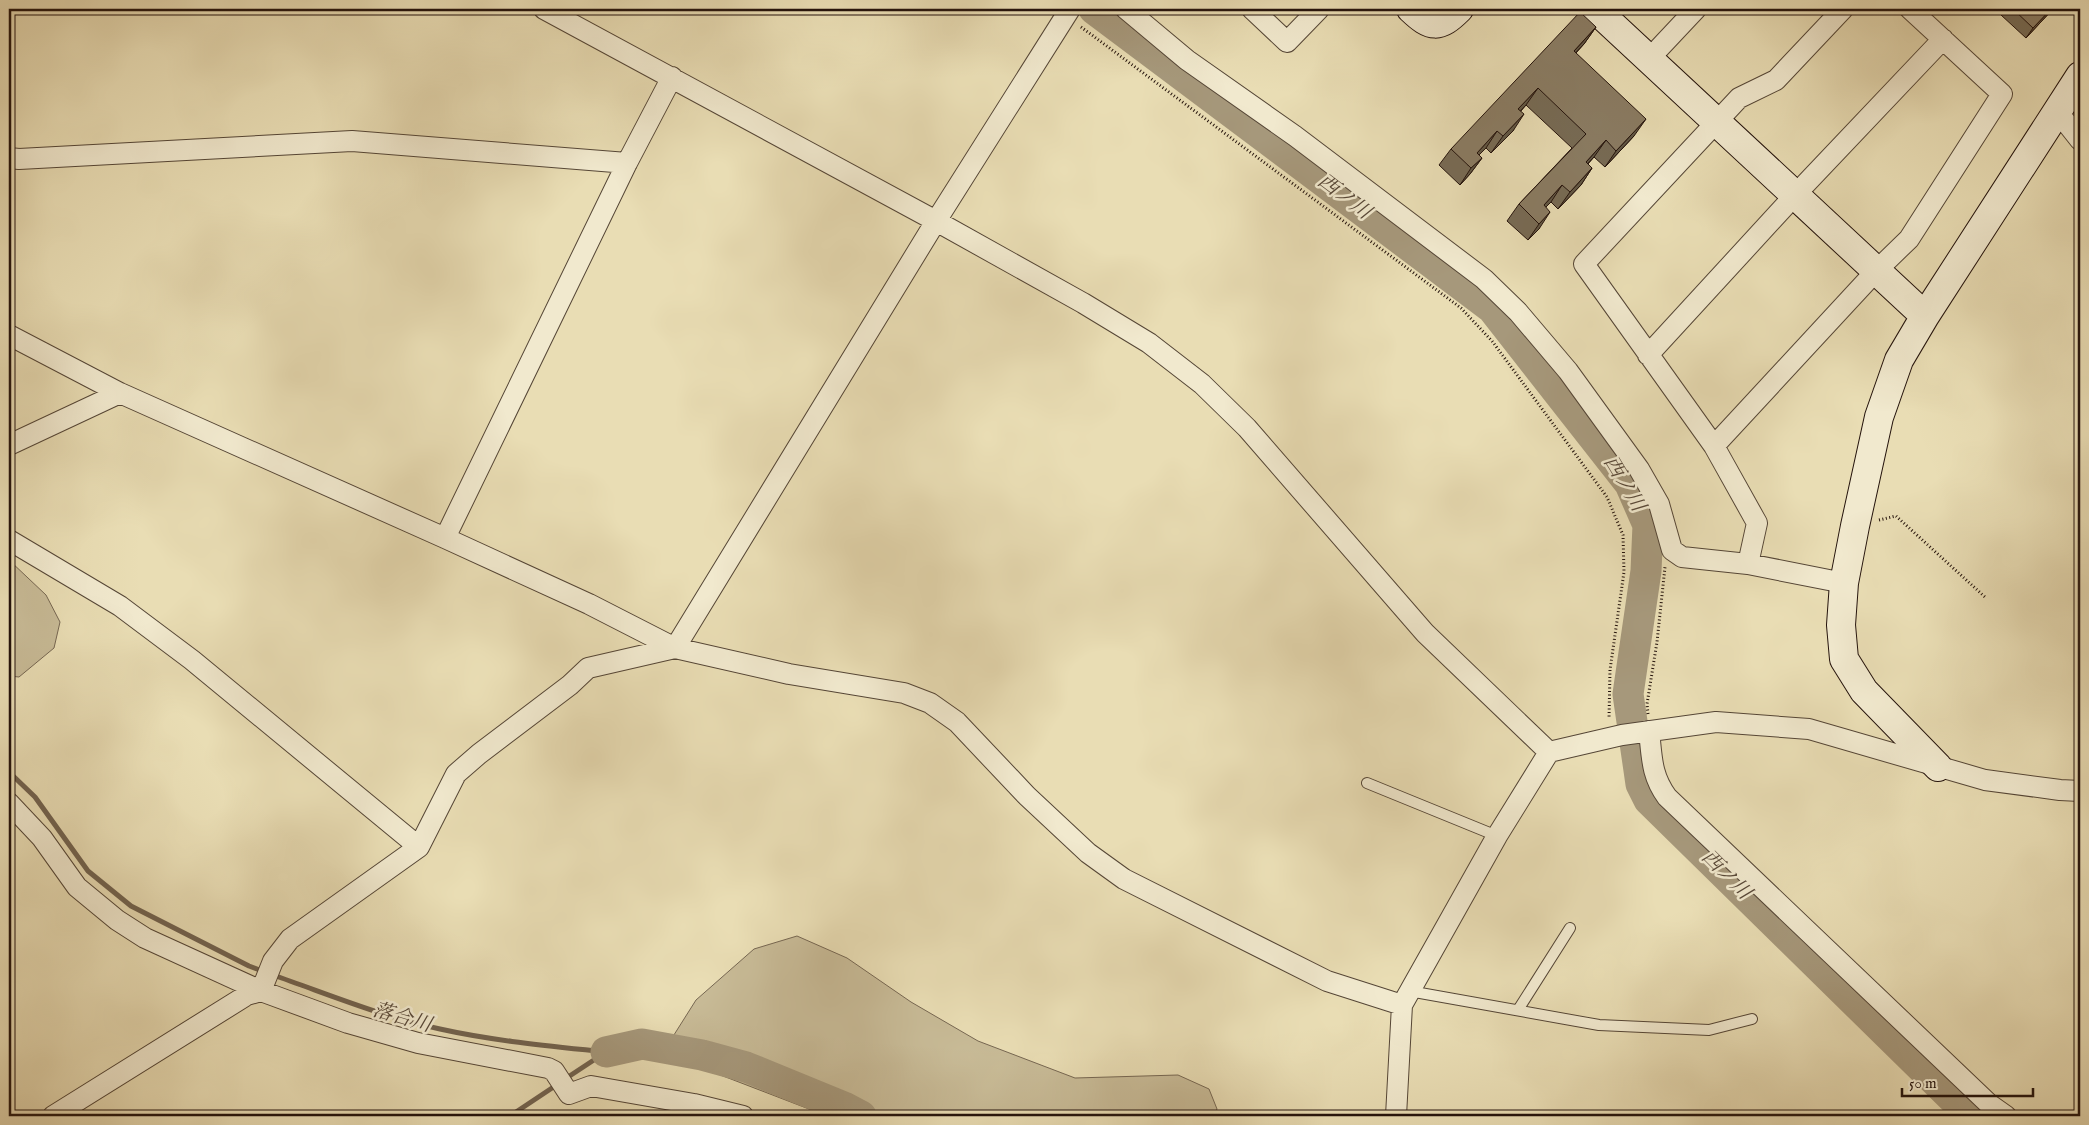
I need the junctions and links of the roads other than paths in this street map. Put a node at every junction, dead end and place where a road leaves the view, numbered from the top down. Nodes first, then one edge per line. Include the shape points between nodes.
1 (544, 9) edge
2 (1126, 9) edge
3 (1252, 9) edge
4 (1319, 9) edge
5 (1411, 9) edge
6 (1459, 9) edge
7 (1596, 9) edge
8 (1696, 9) edge
9 (1843, 9) edge
10 (1910, 9) edge
11 (1067, 12) edge
12 (1943, 39) junction
13 (1649, 59) junction
14 (2080, 76) edge
15 (672, 78) junction
16 (2057, 111) junction
17 (1716, 121) junction
18 (2080, 140) edge
19 (9, 158) edge
20 (627, 163) junction
21 (1795, 195) junction
22 (936, 221) junction
23 (1876, 271) junction
24 (1925, 316) junction
25 (9, 335) edge
26 (1648, 355) junction
27 (120, 393) junction
28 (9, 444) edge
29 (1714, 446) junction
30 (446, 538) junction
31 (9, 540) edge
32 (1748, 564) junction
33 (1844, 583) junction
34 (676, 648) junction
35 (1630, 734) junction
36 (1549, 752) junction
37 (1938, 766) junction
38 (1367, 783) dead end
39 (2080, 791) edge
40 (9, 803) edge
41 (1497, 836) junction
42 (418, 847) junction
43 (1570, 928) dead end
44 (261, 991) junction
45 (1406, 998) junction
46 (1518, 1010) junction
47 (1752, 1019) dead end
48 (53, 1116) edge
49 (743, 1116) edge
50 (1396, 1116) edge
51 (2006, 1116) edge

1 - 15 street
2 - 32 street via 1187,60 1302,142 1498,292 1568,371 1639,469 1659,504 1672,550 1682,558
3 - 4 street via 1287,42
5 - 6 street via 1437,25
7 - 13 street
8 - 13 street
9 - 17 street via 1776,80 1739,98
10 - 12 street
11 - 22 street
12 - 21 street
12 - 23 street via 2002,94 1909,238
13 - 17 street
14 - 16 street
15 - 20 street
15 - 22 street
16 - 18 street
16 - 24 street
17 - 21 street
17 - 26 street via 1584,264
19 - 20 street via 352,141
20 - 30 street
21 - 23 street
21 - 26 street
22 - 34 street
22 - 36 street via 1149,343 1202,384 1247,428 1425,633
23 - 24 street
23 - 29 street
24 - 33 street via 1899,360 1879,417
25 - 27 street
26 - 29 street
27 - 28 street
27 - 30 street
29 - 32 street via 1757,523
30 - 34 street
31 - 42 street via 120,606 176,648
32 - 33 street
33 - 37 street via 1841,625 1844,658 1864,691
34 - 42 street via 588,668 456,774
34 - 45 street via 789,674 904,693 930,703 957,722 1027,796 1088,853 1124,879 1327,981
35 - 36 street
35 - 37 street via 1716,722 1809,729
35 - 51 street via 1653,768 1667,797 1989,1104
36 - 41 street
37 - 39 street via 1985,780
38 - 41 lane
40 - 44 street via 42,838 77,887 117,920 145,938
41 - 45 street
42 - 44 street via 290,939 273,961
43 - 46 lane
44 - 48 street via 247,995
44 - 49 street via 348,1023 418,1043 548,1068 569,1094 591,1086
45 - 46 lane
45 - 50 street
46 - 47 lane via 1599,1025 1709,1030

